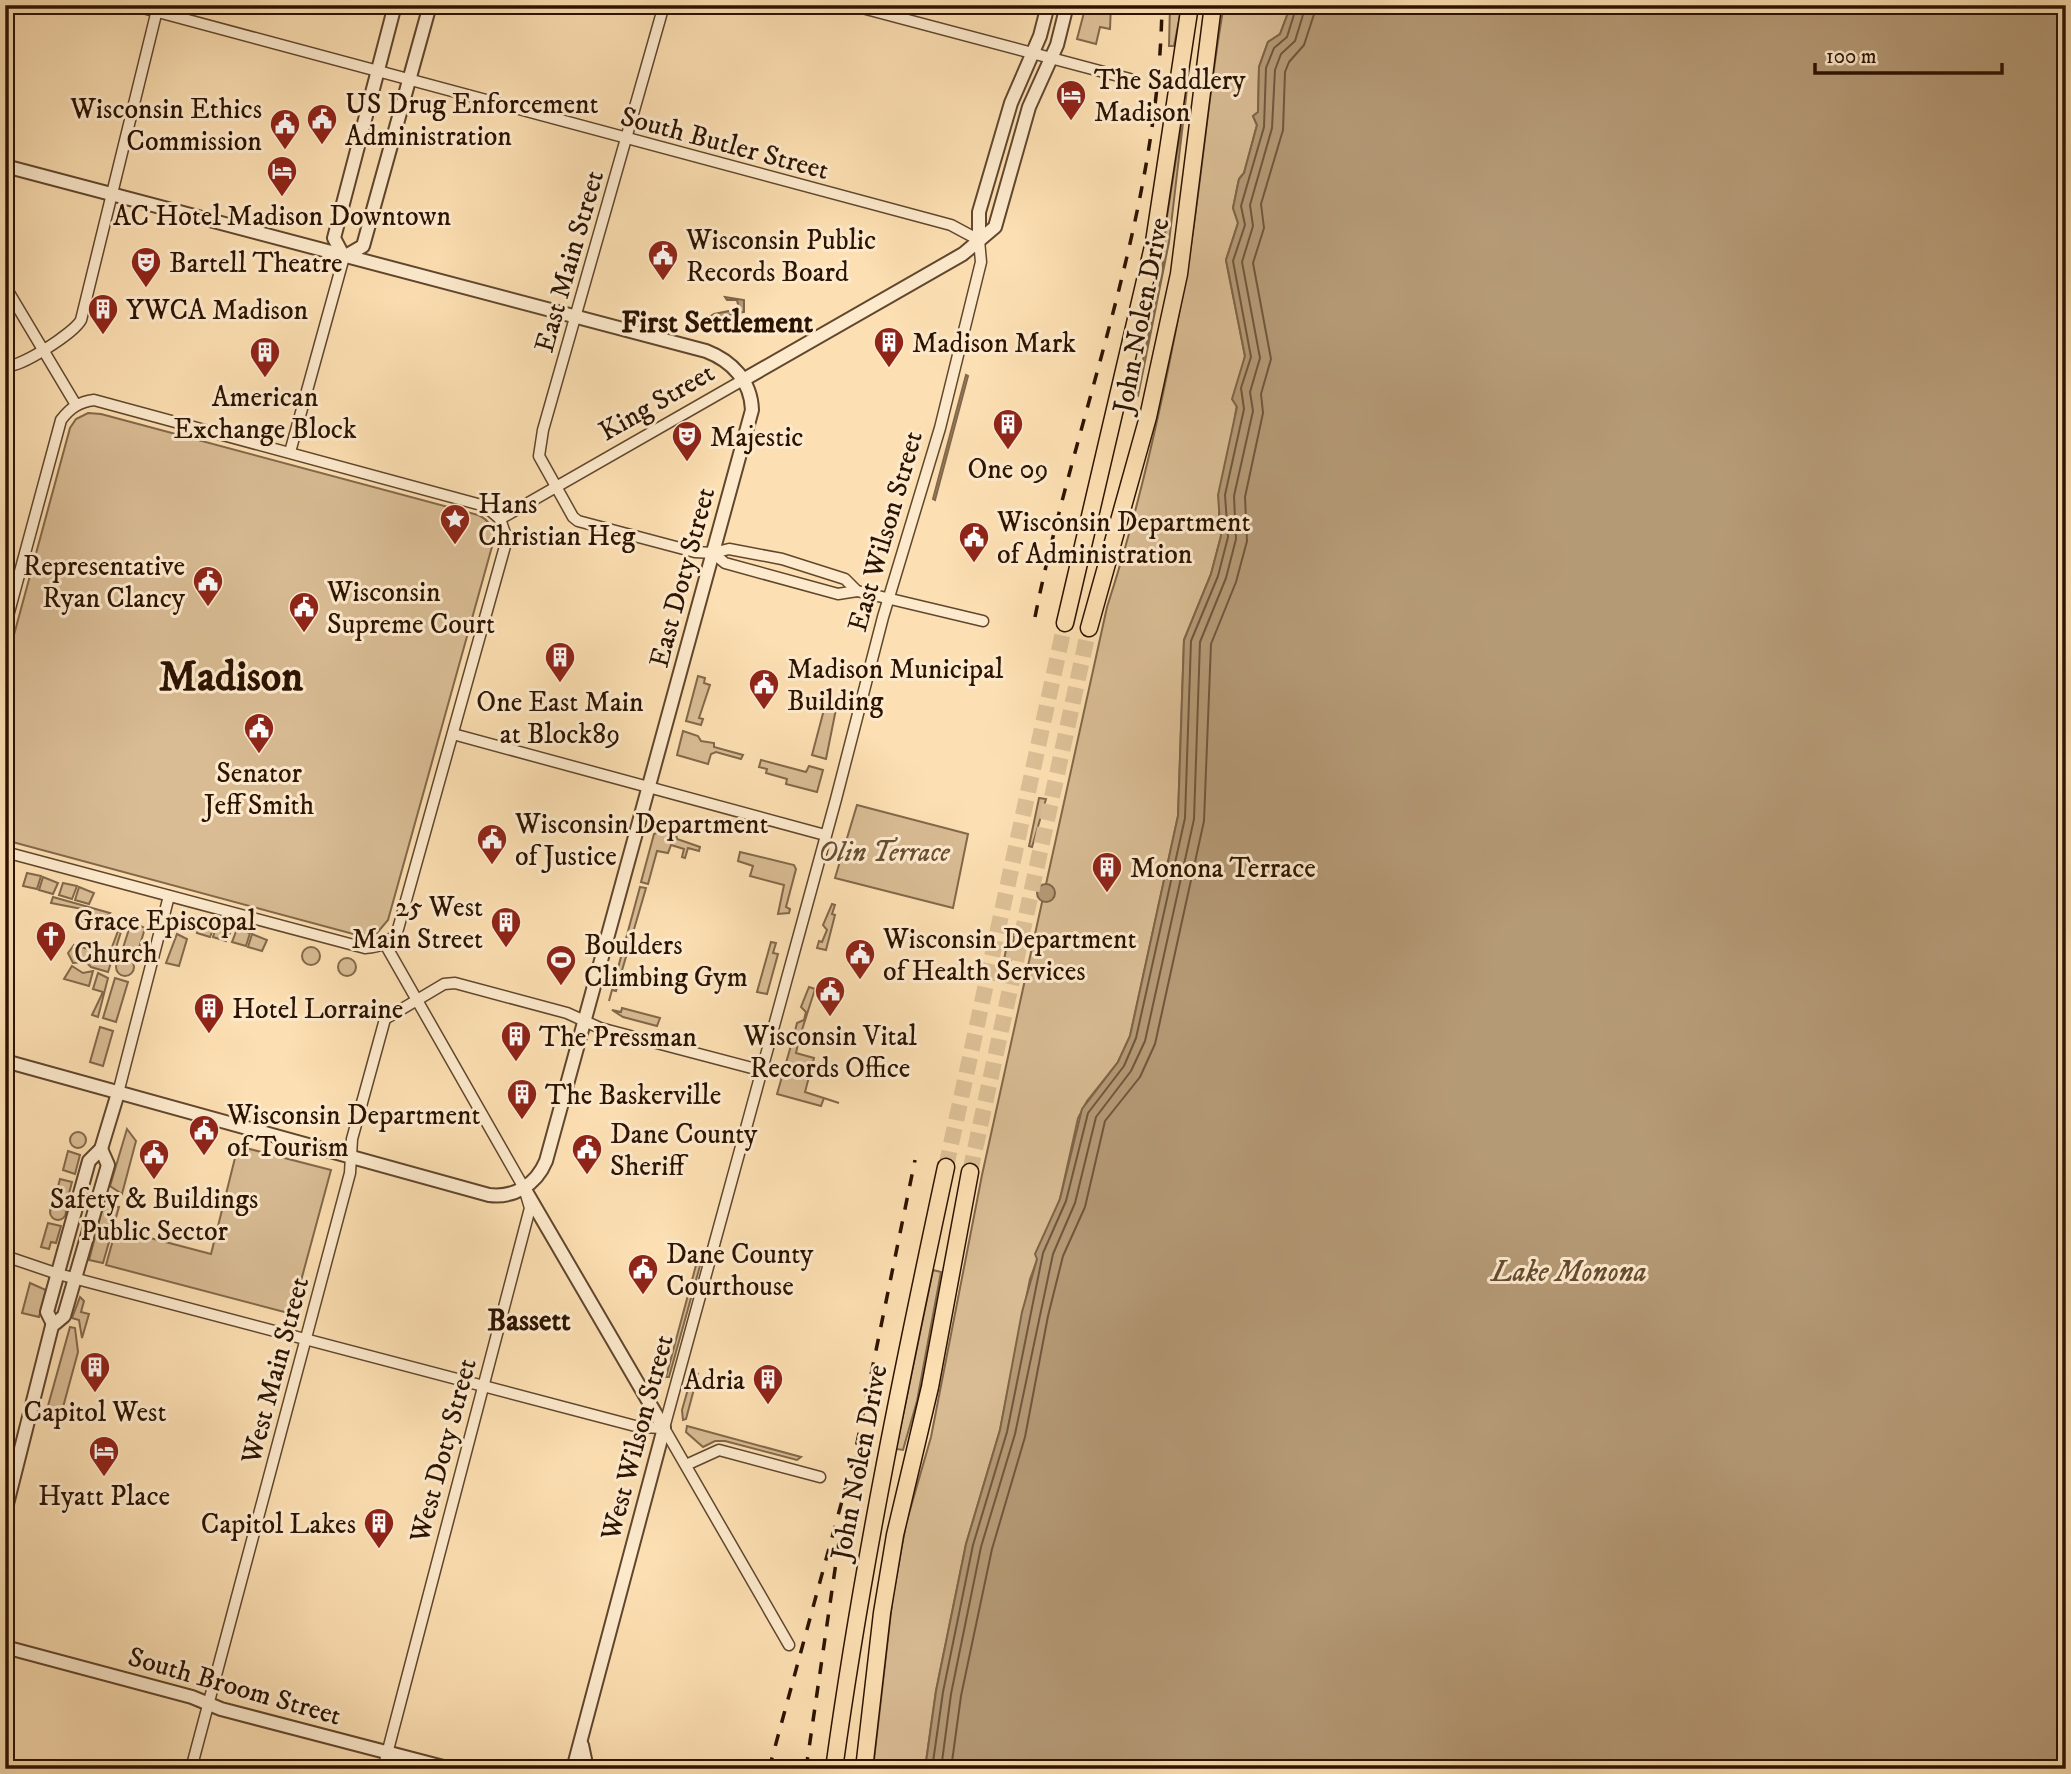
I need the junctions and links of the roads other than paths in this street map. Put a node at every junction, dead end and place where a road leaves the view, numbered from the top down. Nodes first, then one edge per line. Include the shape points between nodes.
1 (132, 5) edge
2 (395, 5) edge
3 (430, 5) edge
4 (664, 5) edge
5 (850, 5) edge
6 (1048, 5) edge
7 (1068, 5) edge
8 (1190, 5) edge
9 (1213, 5) edge
10 (157, 8) edge
11 (1032, 54) junction
12 (1051, 58) junction
13 (377, 72) junction
14 (1130, 79) dead end
15 (410, 80) junction
16 (626, 140) junction
17 (5, 166) edge
18 (112, 194) junction
19 (979, 240) junction
20 (344, 257) junction
21 (5, 286) edge
22 (574, 318) junction
23 (42, 350) junction
24 (5, 366) edge
25 (743, 380) junction
26 (76, 405) junction
27 (290, 452) junction
28 (556, 487) junction
29 (500, 519) junction
30 (713, 553) junction
31 (857, 591) junction
32 (889, 598) junction
33 (7, 614) edge
34 (983, 621) dead end
35 (1065, 623) tunnel mouth
36 (5, 627) edge
37 (1089, 628) tunnel mouth
38 (453, 734) junction
39 (648, 787) junction
40 (825, 835) junction
41 (5, 852) edge
42 (169, 896) junction
43 (385, 944) junction
44 (416, 999) junction
45 (584, 1021) junction
46 (5, 1061) edge
47 (763, 1070) junction
48 (118, 1093) junction
49 (101, 1149) junction
50 (352, 1157) junction
51 (946, 1167) tunnel mouth
52 (970, 1172) tunnel mouth
53 (524, 1188) junction
54 (5, 1256) edge
55 (58, 1274) junction
56 (75, 1278) junction
57 (53, 1324) junction
58 (307, 1340) junction
59 (484, 1387) junction
60 (664, 1428) junction
61 (686, 1465) junction
62 (820, 1477) dead end
63 (5, 1512) edge
64 (789, 1645) dead end
65 (5, 1647) edge
66 (208, 1703) junction
67 (581, 1740) junction
68 (387, 1752) junction
69 (863, 1767) edge
70 (191, 1769) edge
71 (383, 1769) edge
72 (451, 1769) edge
73 (573, 1769) edge
74 (587, 1769) edge
75 (834, 1769) edge

1 - 10 street, South Butler Street
2 - 13 street
3 - 15 street
4 - 16 street, East Main Street
5 - 11 street
6 - 11 street, East Wilson Street
7 - 12 street
8 - 35 main road, John Nolen Drive via 1154,243
9 - 37 main road, John Nolen Drive via 1175,297 1148,417
10 - 13 street, South Butler Street
10 - 18 street
11 - 12 street
11 - 19 street, East Wilson Street via 1011,103 979,212
12 - 14 street
12 - 19 street via 1029,107 997,222
13 - 15 street, South Butler Street
13 - 20 street via 334,238
15 - 16 street, South Butler Street
15 - 20 street via 363,246
16 - 19 street, South Butler Street via 951,225
16 - 22 street, East Main Street
17 - 18 street
18 - 20 street
18 - 23 street via 81,320
19 - 25 street, King Street via 963,254
19 - 32 street, East Wilson Street via 981,262 940,428
20 - 22 street
20 - 27 street
21 - 23 street
22 - 25 street via 715,355 733,366
22 - 28 street, East Main Street via 538,451
23 - 24 street via 15,366
23 - 26 street
25 - 28 street, King Street
25 - 30 street, East Doty Street via 751,415
26 - 27 street via 94,400
26 - 33 street via 61,420
27 - 29 street via 485,506
28 - 29 street, King Street
28 - 30 street, East Main Street via 575,520
29 - 38 street via 507,539
30 - 31 street via 725,563 838,594
30 - 31 street via 729,549 804,565 845,579
30 - 39 street, East Doty Street
31 - 32 street
32 - 34 street
32 - 40 street, East Wilson Street
33 - 36 street
38 - 39 street
38 - 43 street via 398,929
39 - 40 street
39 - 45 street
40 - 47 street, West Wilson Street
41 - 42 street
42 - 43 street via 365,948
42 - 48 street
43 - 44 street
44 - 45 street, West Main Street via 455,983
44 - 50 street, West Main Street via 383,1022 352,1139
44 - 53 street
45 - 47 street, West Main Street
45 - 53 street via 546,1161
46 - 48 street
47 - 60 street, West Wilson Street
48 - 49 street
48 - 50 street
49 - 55 street via 89,1161
49 - 56 street via 108,1165
50 - 53 street via 489,1195 505,1196
50 - 58 street, West Main Street
51 - 75 main road, John Nolen Drive via 909,1330 857,1605
52 - 69 main road, John Nolen Drive via 930,1387 895,1535
53 - 59 street, West Doty Street via 530,1208
53 - 60 street
54 - 55 street
55 - 56 street
55 - 57 street via 47,1312
56 - 57 street via 64,1316
56 - 58 street
57 - 63 street
58 - 59 street
58 - 66 street, West Main Street
59 - 60 street via 639,1427
59 - 68 street, West Doty Street
60 - 61 street
60 - 67 street, West Wilson Street
61 - 62 street via 719,1450
61 - 64 street
65 - 66 street, South Broom Street
66 - 68 street, South Broom Street
66 - 70 street, West Main Street
67 - 73 street, West Wilson Street
67 - 74 street
68 - 71 street, West Doty Street
68 - 72 street, South Broom Street

